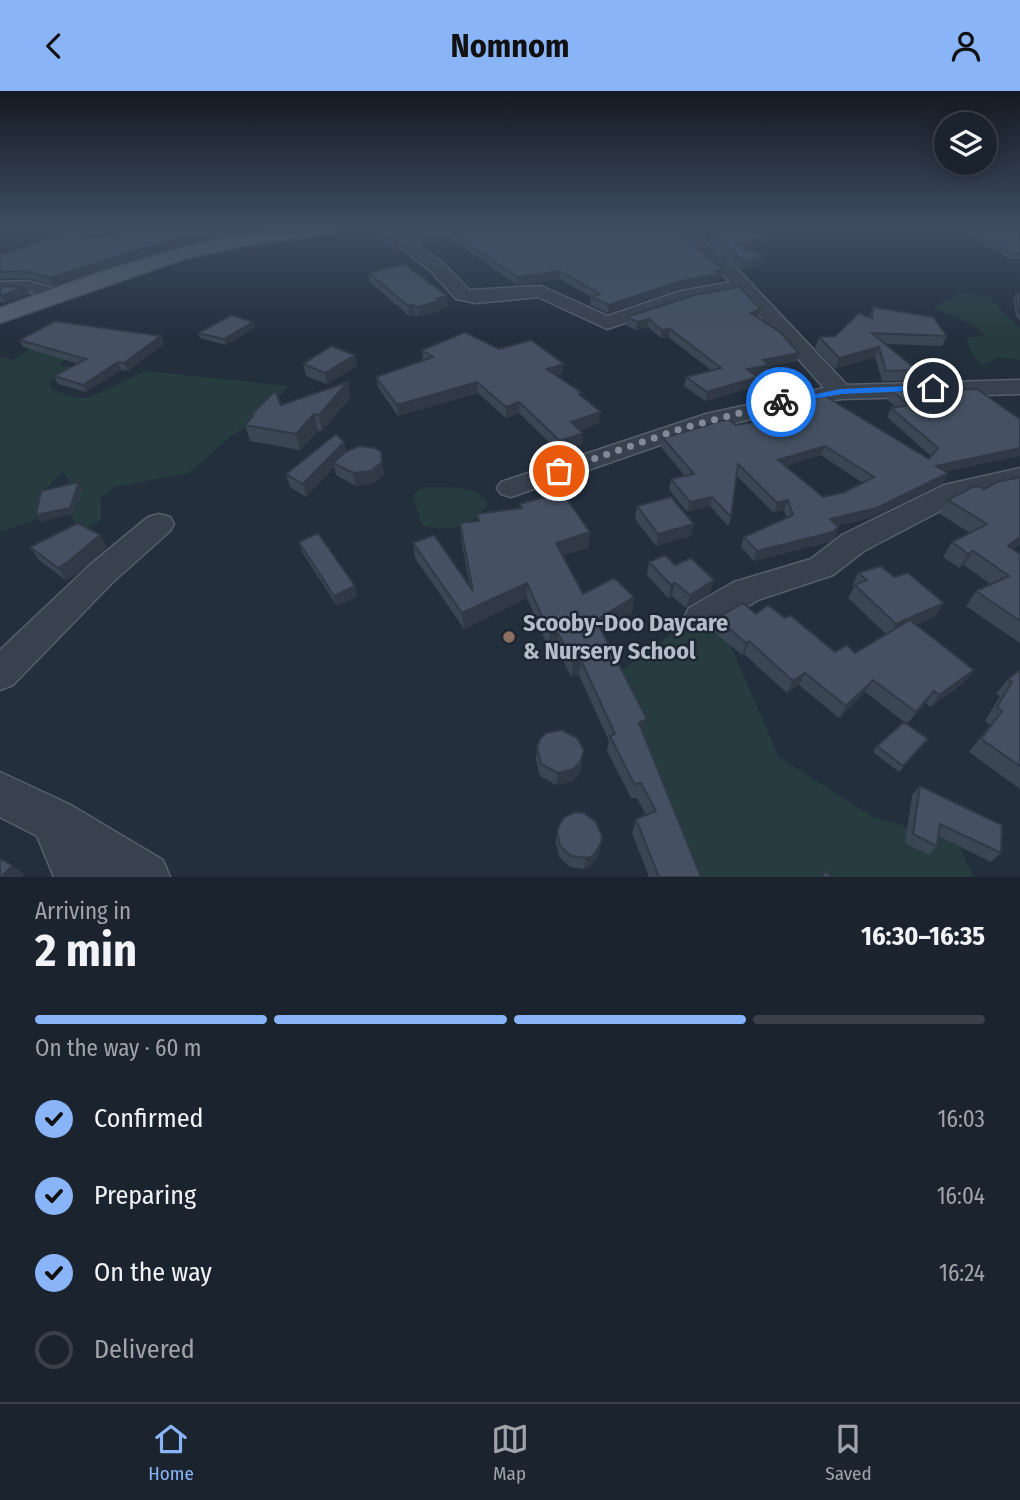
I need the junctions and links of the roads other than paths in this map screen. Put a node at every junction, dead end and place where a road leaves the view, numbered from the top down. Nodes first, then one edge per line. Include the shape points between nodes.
1 (152, 264) edge
2 (432, 264) edge
3 (722, 264) edge
4 (741, 286) junction
5 (0, 287) edge
6 (56, 295) junction
7 (0, 316) edge
8 (1020, 387) edge
9 (841, 392) junction
10 (1020, 477) edge
11 (511, 488) dead end
12 (159, 524) dead end
13 (701, 618) dead end
14 (0, 674) edge
15 (0, 794) edge
16 (52, 820) junction
17 (78, 877) edge
18 (146, 877) edge

1 - 6 main road
2 - 4 street via 463,295 541,291 607,323 688,295
3 - 4 street
4 - 9 street
5 - 6 street via 28,286
6 - 7 main road
8 - 9 street
9 - 11 street via 742,411 680,429
10 - 13 street via 954,492 853,543 822,567 746,591
12 - 14 street
15 - 16 street
16 - 17 street
16 - 18 street

